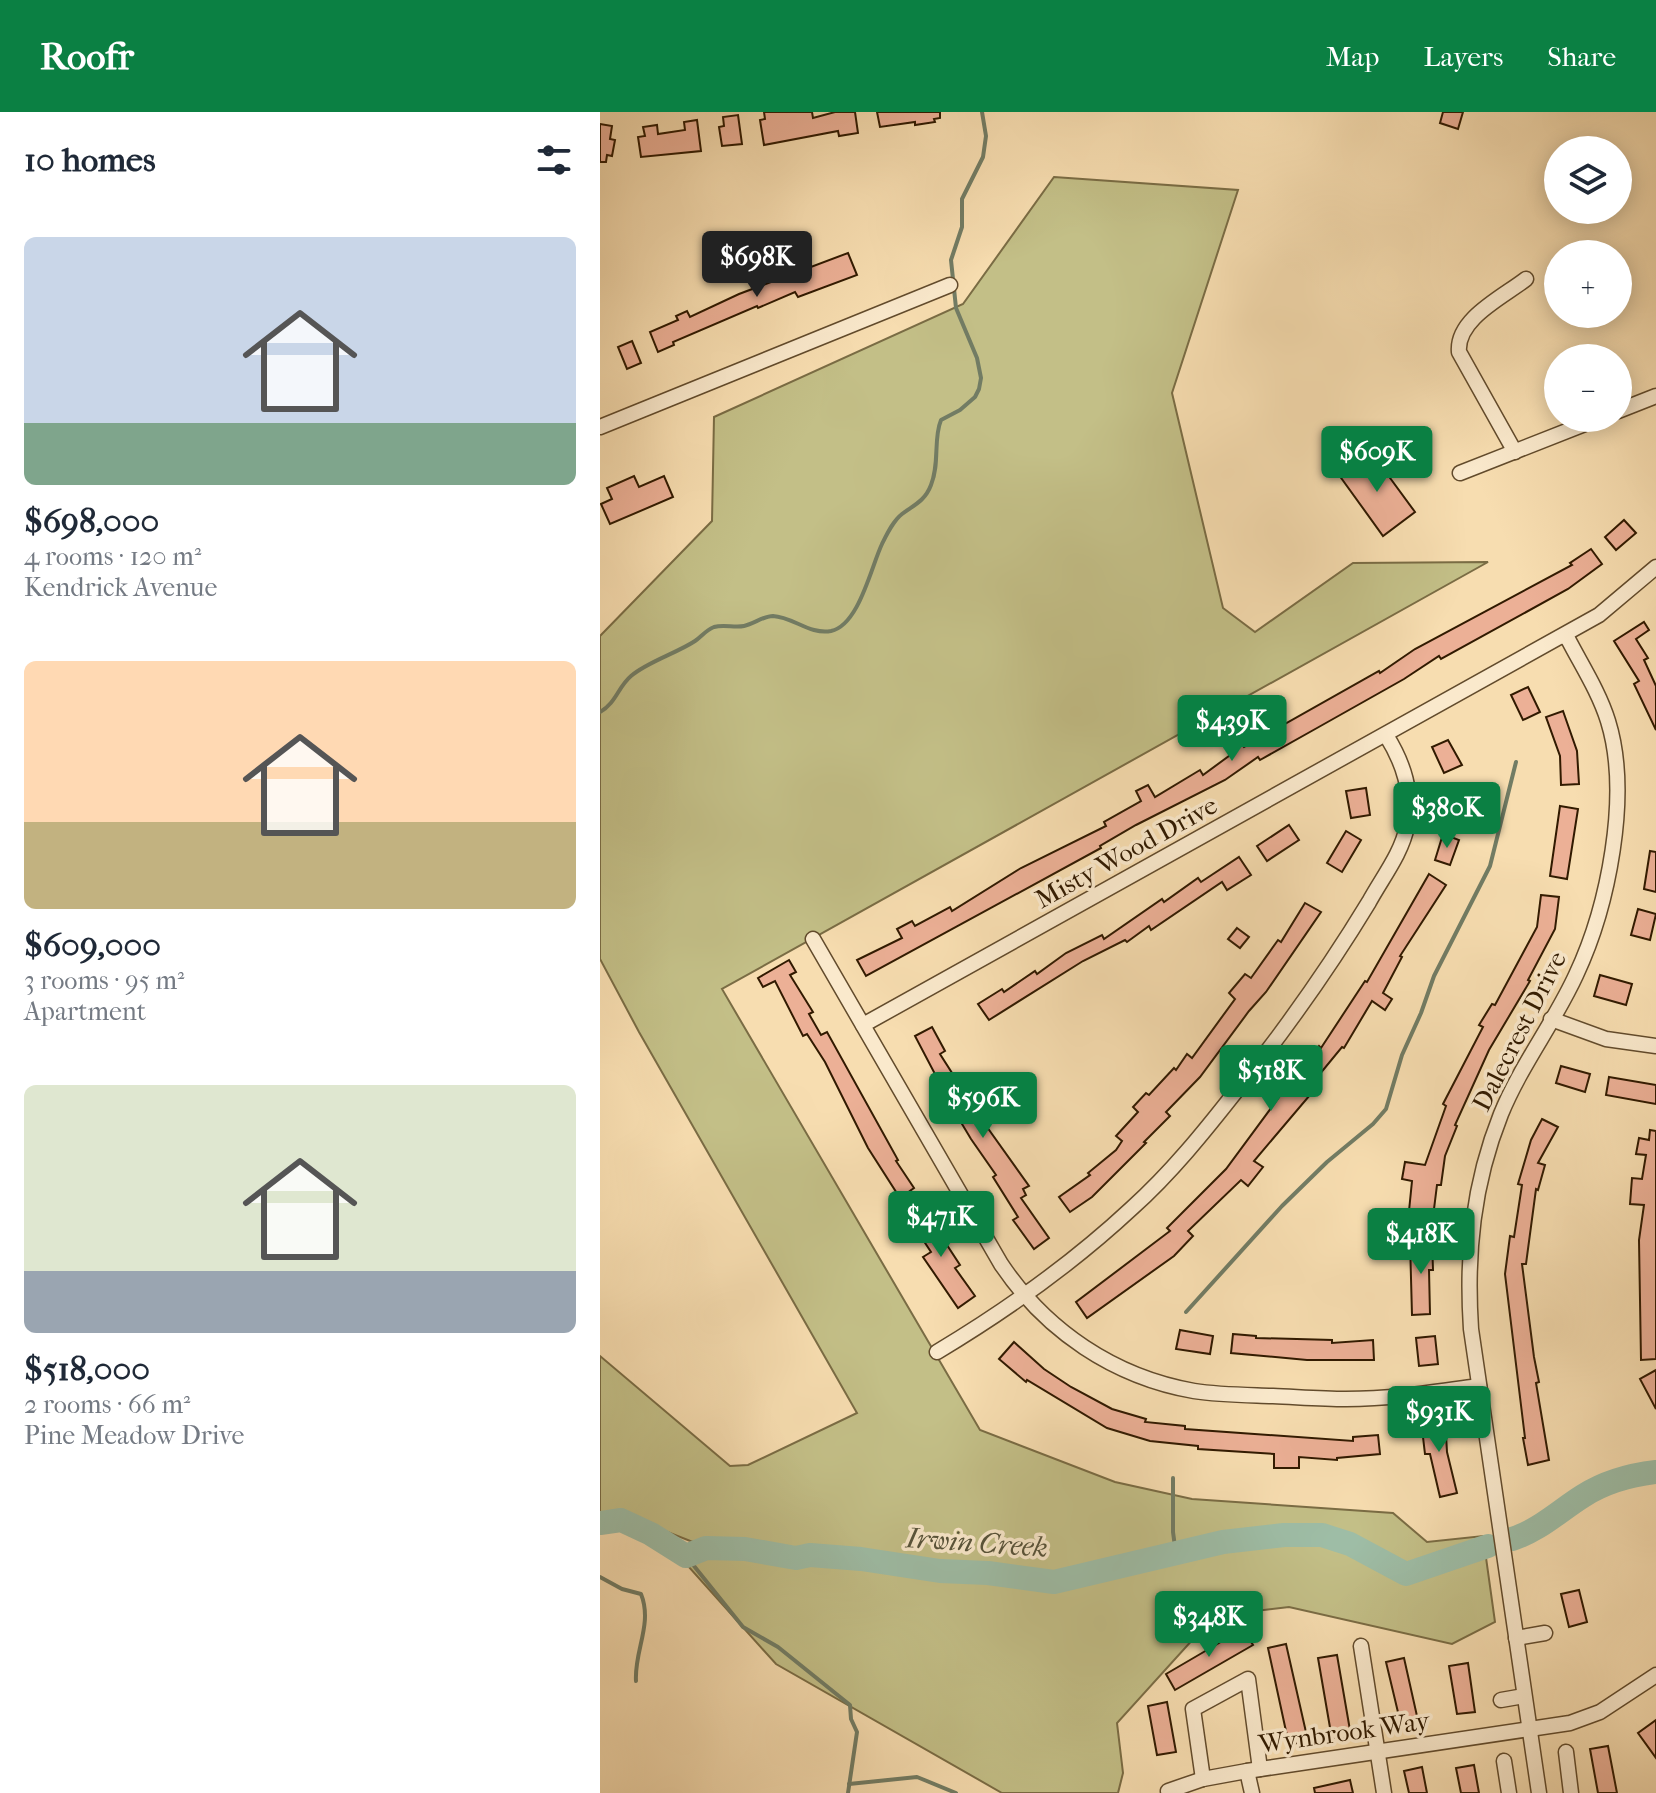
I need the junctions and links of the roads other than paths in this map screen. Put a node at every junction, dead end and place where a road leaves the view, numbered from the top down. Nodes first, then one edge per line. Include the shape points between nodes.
1 (1526, 279) dead end
2 (950, 285) dead end
3 (1656, 396) edge
4 (1632, 405) edge
5 (600, 427) edge
6 (1565, 432) edge
7 (1515, 452) junction
8 (1460, 473) dead end
9 (1656, 567) edge
10 (1563, 636) junction
11 (1386, 735) junction
12 (813, 939) dead end
13 (1551, 1019) junction
14 (863, 1025) junction
15 (1656, 1046) edge
16 (1024, 1297) junction
17 (937, 1352) dead end
18 (1479, 1386) junction
19 (1545, 1633) dead end
20 (1516, 1638) junction
21 (1361, 1646) dead end
22 (1656, 1675) edge
23 (1524, 1696) junction
24 (1501, 1700) dead end
25 (1529, 1730) junction
26 (1377, 1752) junction
27 (1566, 1752) dead end
28 (1504, 1761) dead end
29 (1253, 1770) junction
30 (1203, 1779) junction
31 (1168, 1791) dead end
32 (1252, 1793) edge
33 (1384, 1793) edge
34 (1509, 1793) edge
35 (1539, 1793) edge
36 (1571, 1793) edge

1 - 7 street via 1473,320 1458,342
2 - 5 street
3 - 4 street
6 - 7 street
7 - 8 street
9 - 10 street, Misty Wood Drive via 1599,615
10 - 11 street, Misty Wood Drive
10 - 13 street, Dalecrest Drive via 1604,711 1613,739 1617,793 1602,907 1575,978
11 - 14 street, Misty Wood Drive
11 - 16 street via 1404,768 1410,807 1407,828 1395,858 1336,956 1281,1035 1187,1152 1124,1216
12 - 14 street
13 - 15 street via 1606,1039
13 - 18 street, Dalecrest Drive via 1502,1112 1476,1198 1468,1286
14 - 16 street
16 - 17 street
16 - 18 street via 1059,1330 1105,1361 1179,1388 1346,1399
18 - 20 street, Dalecrest Drive
19 - 20 street
20 - 23 street, Dalecrest Drive
21 - 26 street
22 - 25 street, Wynbrook Way via 1589,1717
23 - 24 street
23 - 25 street, Dalecrest Drive
25 - 26 street, Wynbrook Way
25 - 35 street, Dalecrest Drive
26 - 29 street, Wynbrook Way
26 - 33 street
27 - 36 street
28 - 34 street
29 - 30 street, Wynbrook Way
29 - 30 street via 1248,1679 1193,1709
29 - 32 street
30 - 31 street, Wynbrook Way

